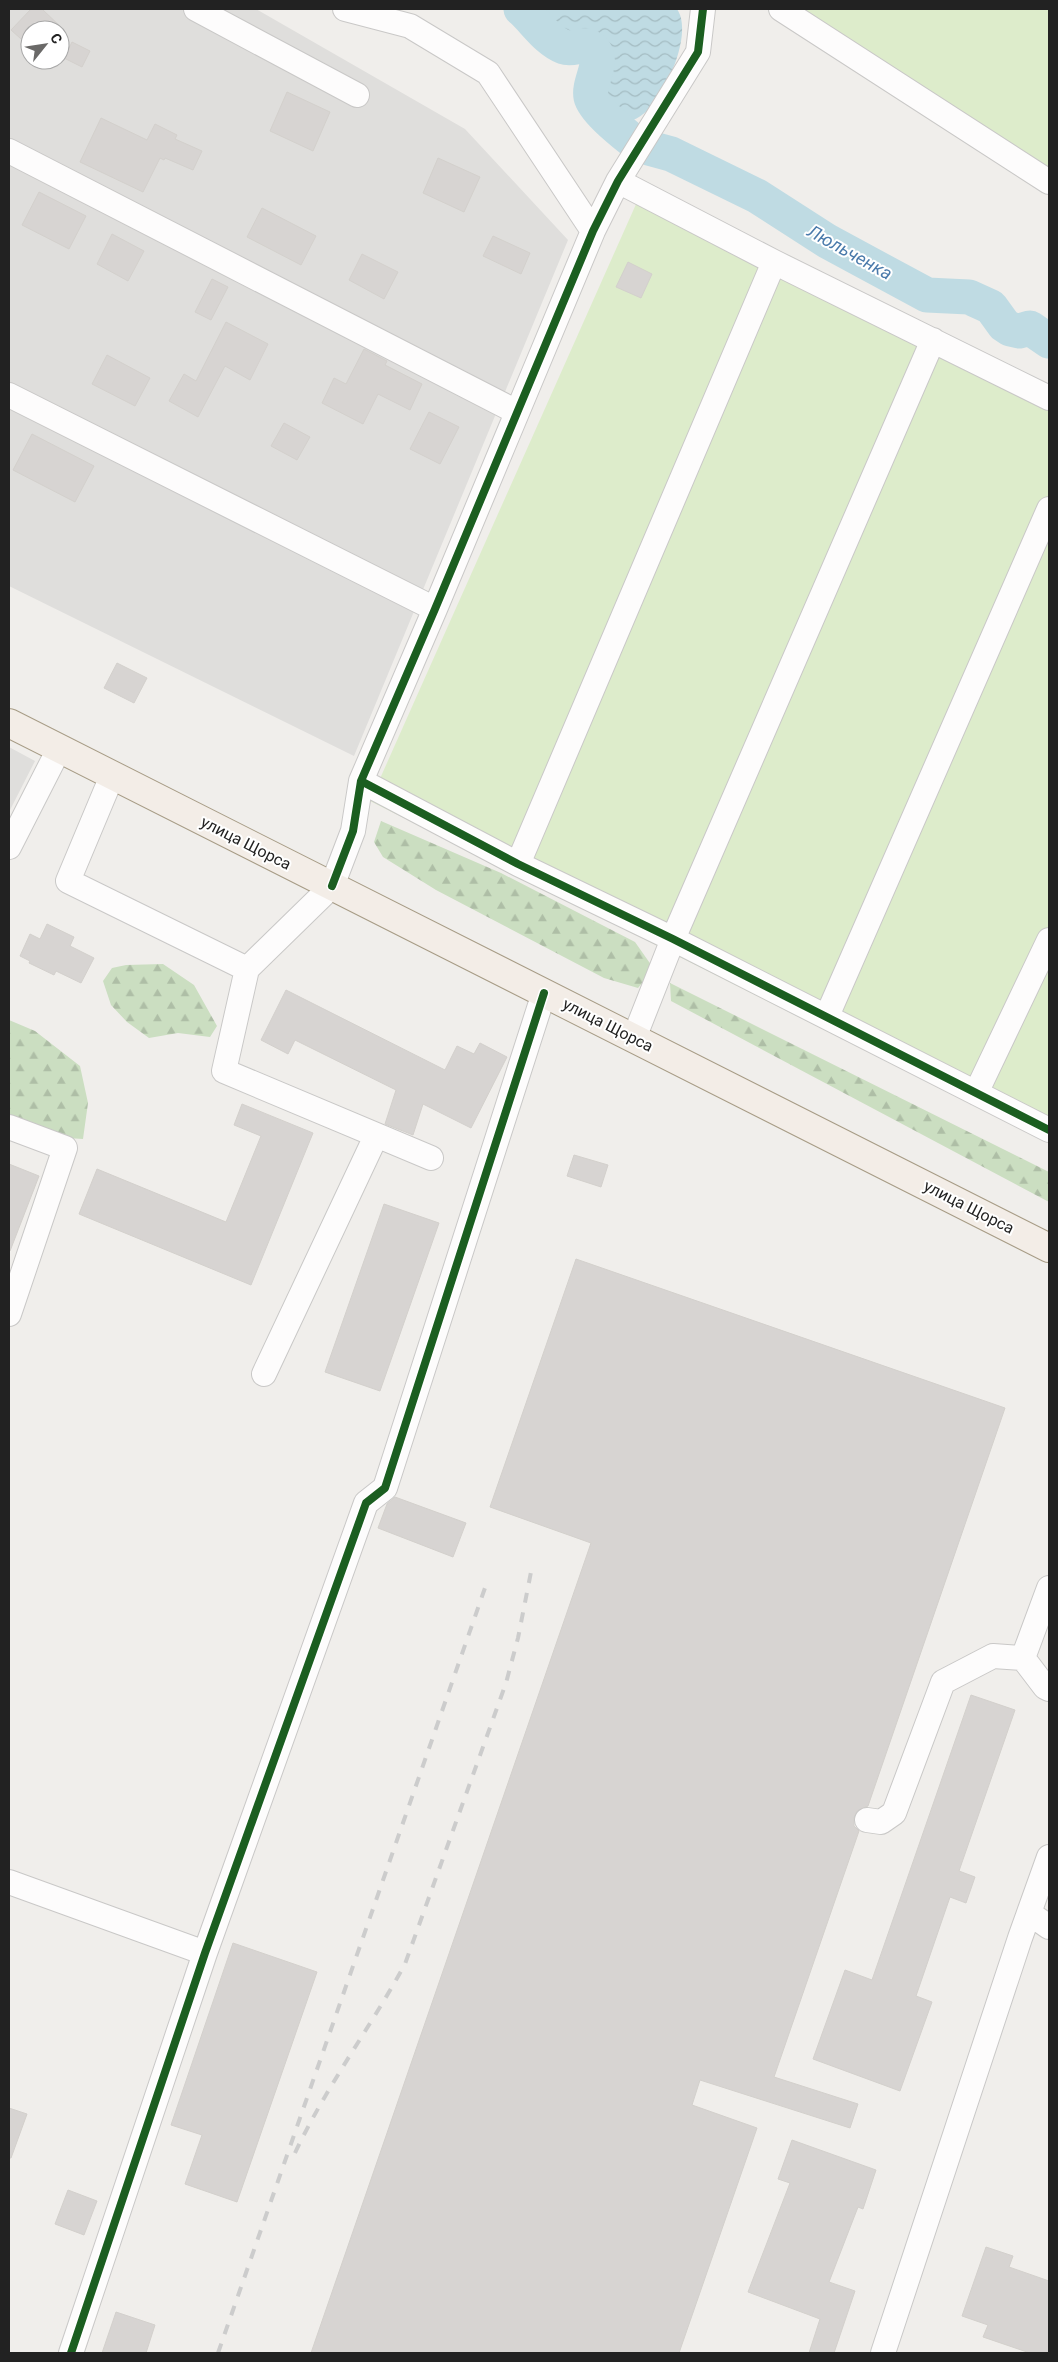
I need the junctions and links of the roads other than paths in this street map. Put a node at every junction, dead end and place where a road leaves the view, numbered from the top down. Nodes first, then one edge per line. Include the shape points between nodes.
1 (196, 9) edge
2 (345, 9) edge
3 (703, 9) edge
4 (781, 9) edge
5 (357, 95) dead end
6 (9, 151) edge
7 (618, 181) junction
8 (1049, 182) edge
9 (593, 230) junction
10 (774, 262) junction
11 (933, 340) junction
12 (9, 395) edge
13 (1049, 398) edge
14 (517, 412) junction
15 (1049, 509) edge
16 (436, 609) junction
17 (9, 723) edge
18 (59, 749) junction
19 (112, 776) junction
20 (361, 780) junction
21 (9, 847) edge
22 (518, 864) junction
23 (332, 886) junction
24 (674, 938) junction
25 (1049, 940) edge
26 (247, 969) junction
27 (544, 993) junction
28 (826, 1016) junction
29 (634, 1038) junction
30 (976, 1093) junction
31 (9, 1127) edge
32 (1049, 1130) edge
33 (376, 1136) junction
34 (431, 1158) dead end
35 (1049, 1248) edge
36 (9, 1314) edge
37 (264, 1374) dead end
38 (1049, 1588) edge
39 (1022, 1658) junction
40 (1049, 1689) edge
41 (867, 1820) dead end
42 (1049, 1856) edge
43 (9, 1882) edge
44 (1029, 1912) junction
45 (1049, 1927) edge
46 (205, 1953) junction
47 (886, 2351) edge
48 (71, 2353) edge

1 - 5 street
2 - 9 street via 410,26 488,72
3 - 7 street via 698,52
4 - 8 street
6 - 14 street
7 - 9 street
7 - 10 street
9 - 14 street
10 - 11 street
10 - 22 street
11 - 13 street
11 - 24 street
12 - 16 street
14 - 16 street
15 - 28 street
16 - 20 street
17 - 18 main road, улица Щорса
18 - 19 main road, улица Щорса
18 - 21 street
19 - 23 main road, улица Щорса
19 - 26 street via 68,881
20 - 22 street
20 - 23 street via 353,831
22 - 24 street
23 - 26 street
23 - 27 main road, улица Щорса
24 - 28 street
24 - 29 street
25 - 30 street
26 - 33 street via 224,1071
27 - 29 main road, улица Щорса
27 - 46 street via 385,1488 366,1503
28 - 30 street
29 - 35 main road, улица Щорса
30 - 32 street
31 - 36 street via 65,1148
33 - 34 street
33 - 37 street
38 - 39 street
39 - 40 street
39 - 41 street via 993,1656 943,1682 894,1813 881,1822
42 - 44 street
43 - 46 street
44 - 45 street
44 - 47 street
46 - 48 street

